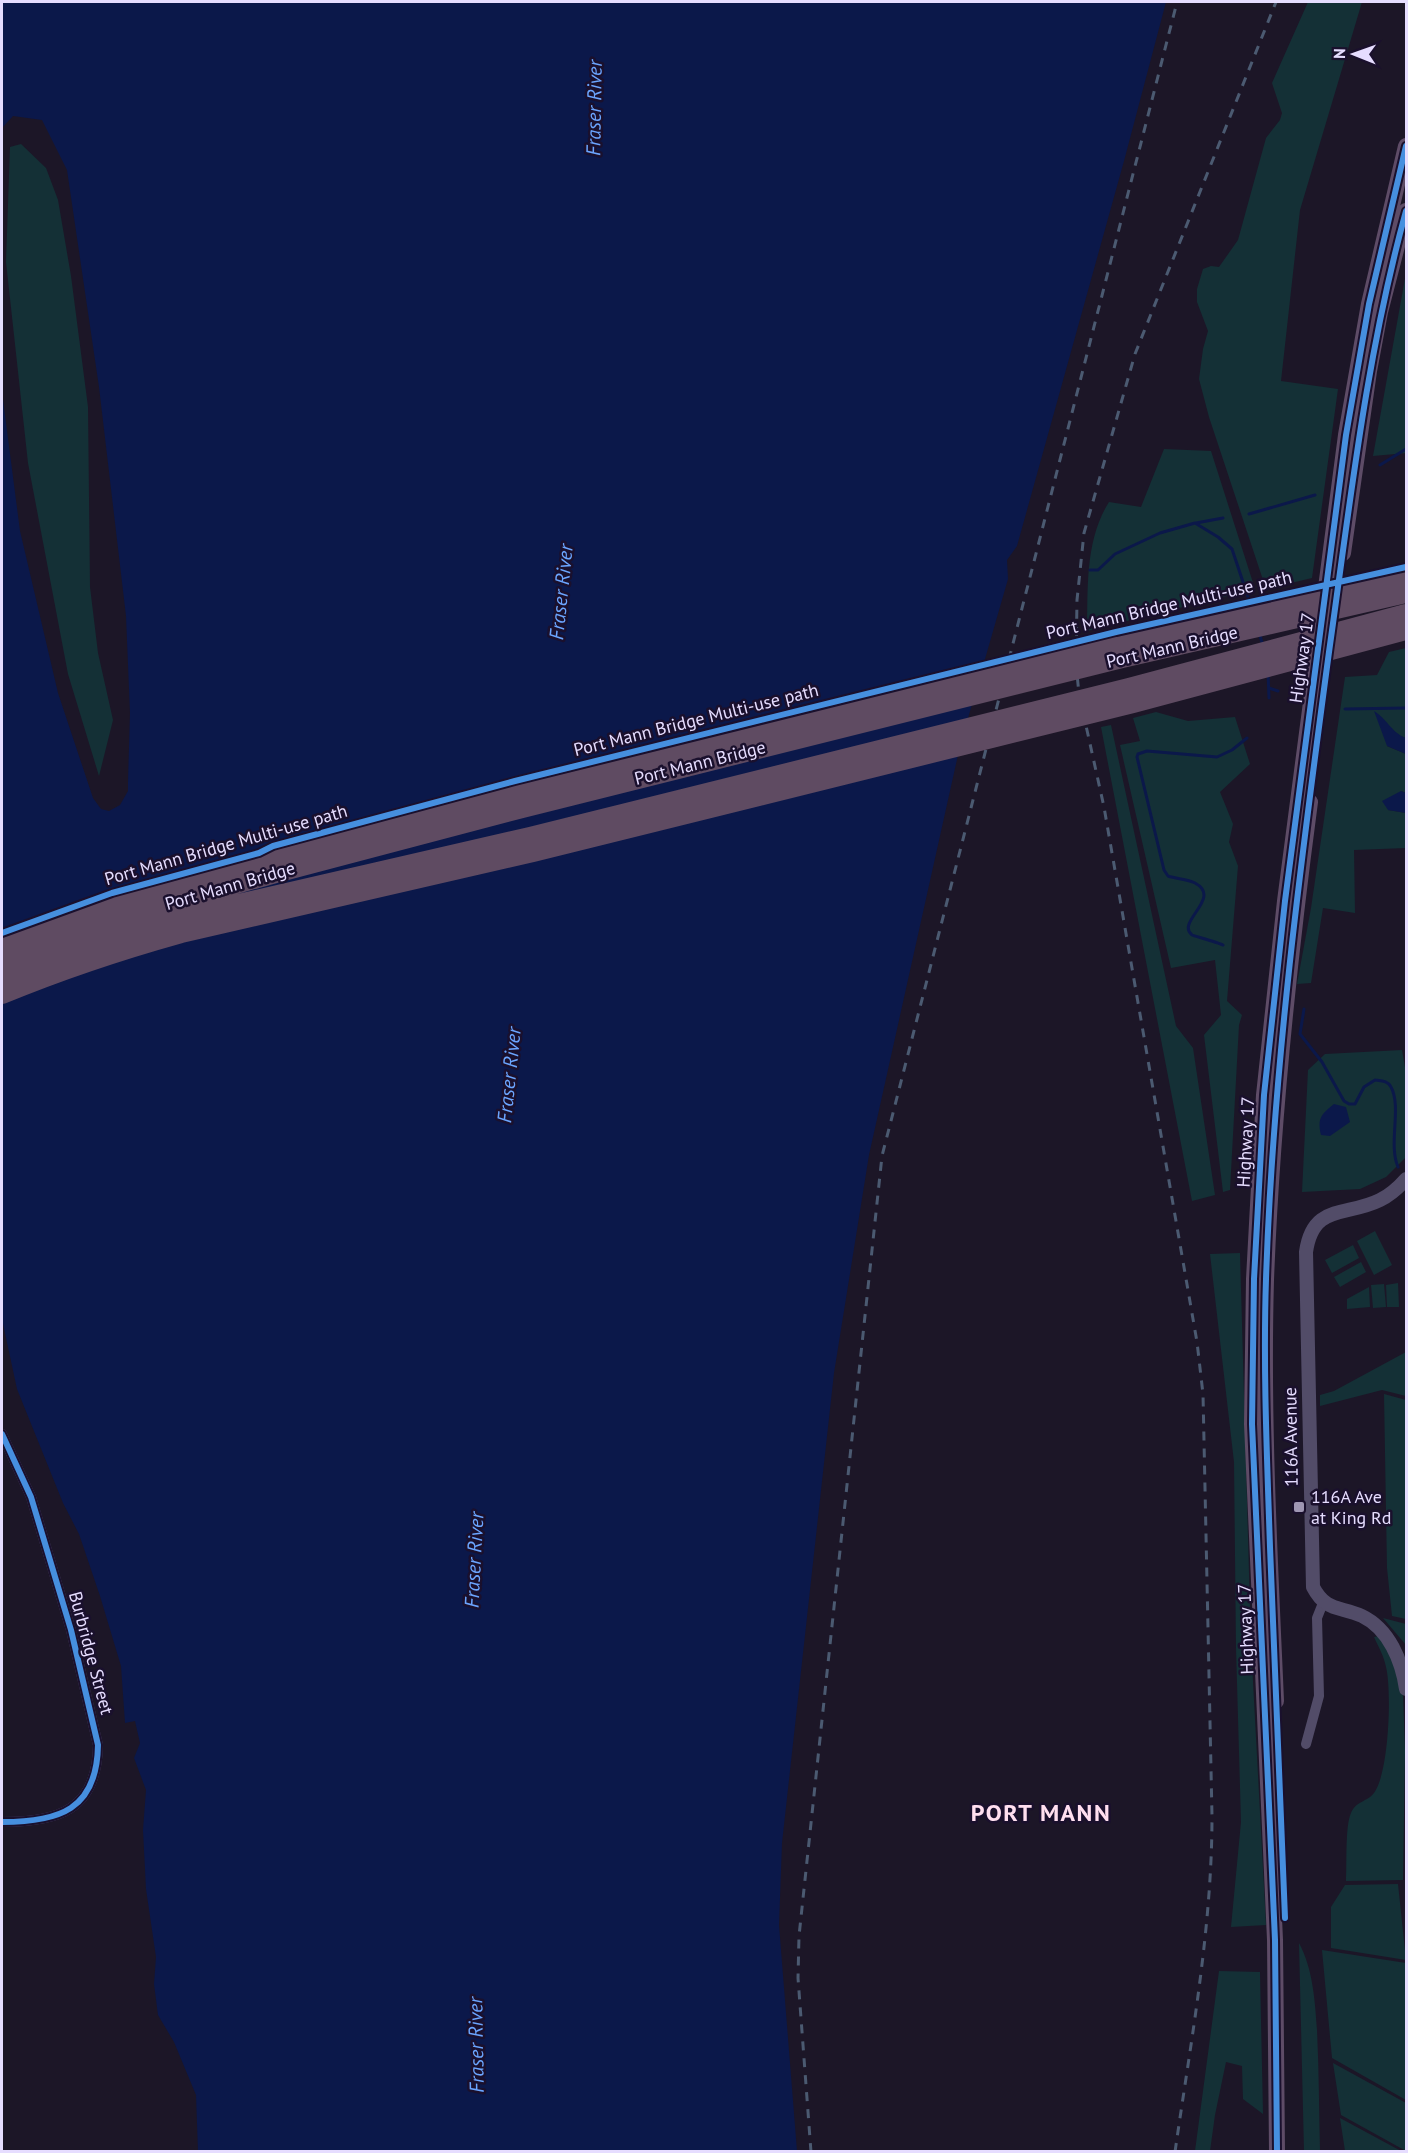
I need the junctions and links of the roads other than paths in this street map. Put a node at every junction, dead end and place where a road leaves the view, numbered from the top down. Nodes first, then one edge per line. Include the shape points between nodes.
1 (1407, 146) edge
2 (1407, 211) edge
3 (1407, 576) edge
4 (1407, 593) edge
5 (1407, 614) edge
6 (1407, 630) edge
7 (2, 942) edge
8 (2, 958) edge
9 (2, 978) edge
10 (2, 994) edge
11 (1407, 1179) edge
12 (2, 1434) edge
13 (1323, 1603) junction
14 (1407, 1689) edge
15 (1306, 1744) dead end
16 (2, 1822) edge
17 (1277, 2151) edge
18 (1287, 2151) edge

1 - 17 highway, Highway 17 via 1369,304 1347,435 1285,901 1264,1095 1254,1279 1252,1424 1275,1940
2 - 18 highway, Highway 17 via 1369,371 1296,903 1277,1095 1266,1280 1266,1424 1285,1938
3 - 7 highway, bridge via 518,792 115,902
4 - 8 highway, Port Mann Bridge, bridge via 1122,658 522,808 119,916
5 - 9 highway, Port Mann Bridge, bridge via 1129,688 541,834 178,918 124,933
6 - 10 highway, bridge via 1121,706 533,852 181,933
11 - 13 street, 116A Avenue via 1382,1199 1322,1219 1311,1230 1306,1252 1311,1576 1312,1587
12 - 16 street, Burbridge Street via 31,1497 71,1630 99,1745 92,1786 68,1811 46,1819
13 - 14 street via 1363,1617 1380,1630 1399,1659
13 - 15 street via 1317,1618 1319,1696

